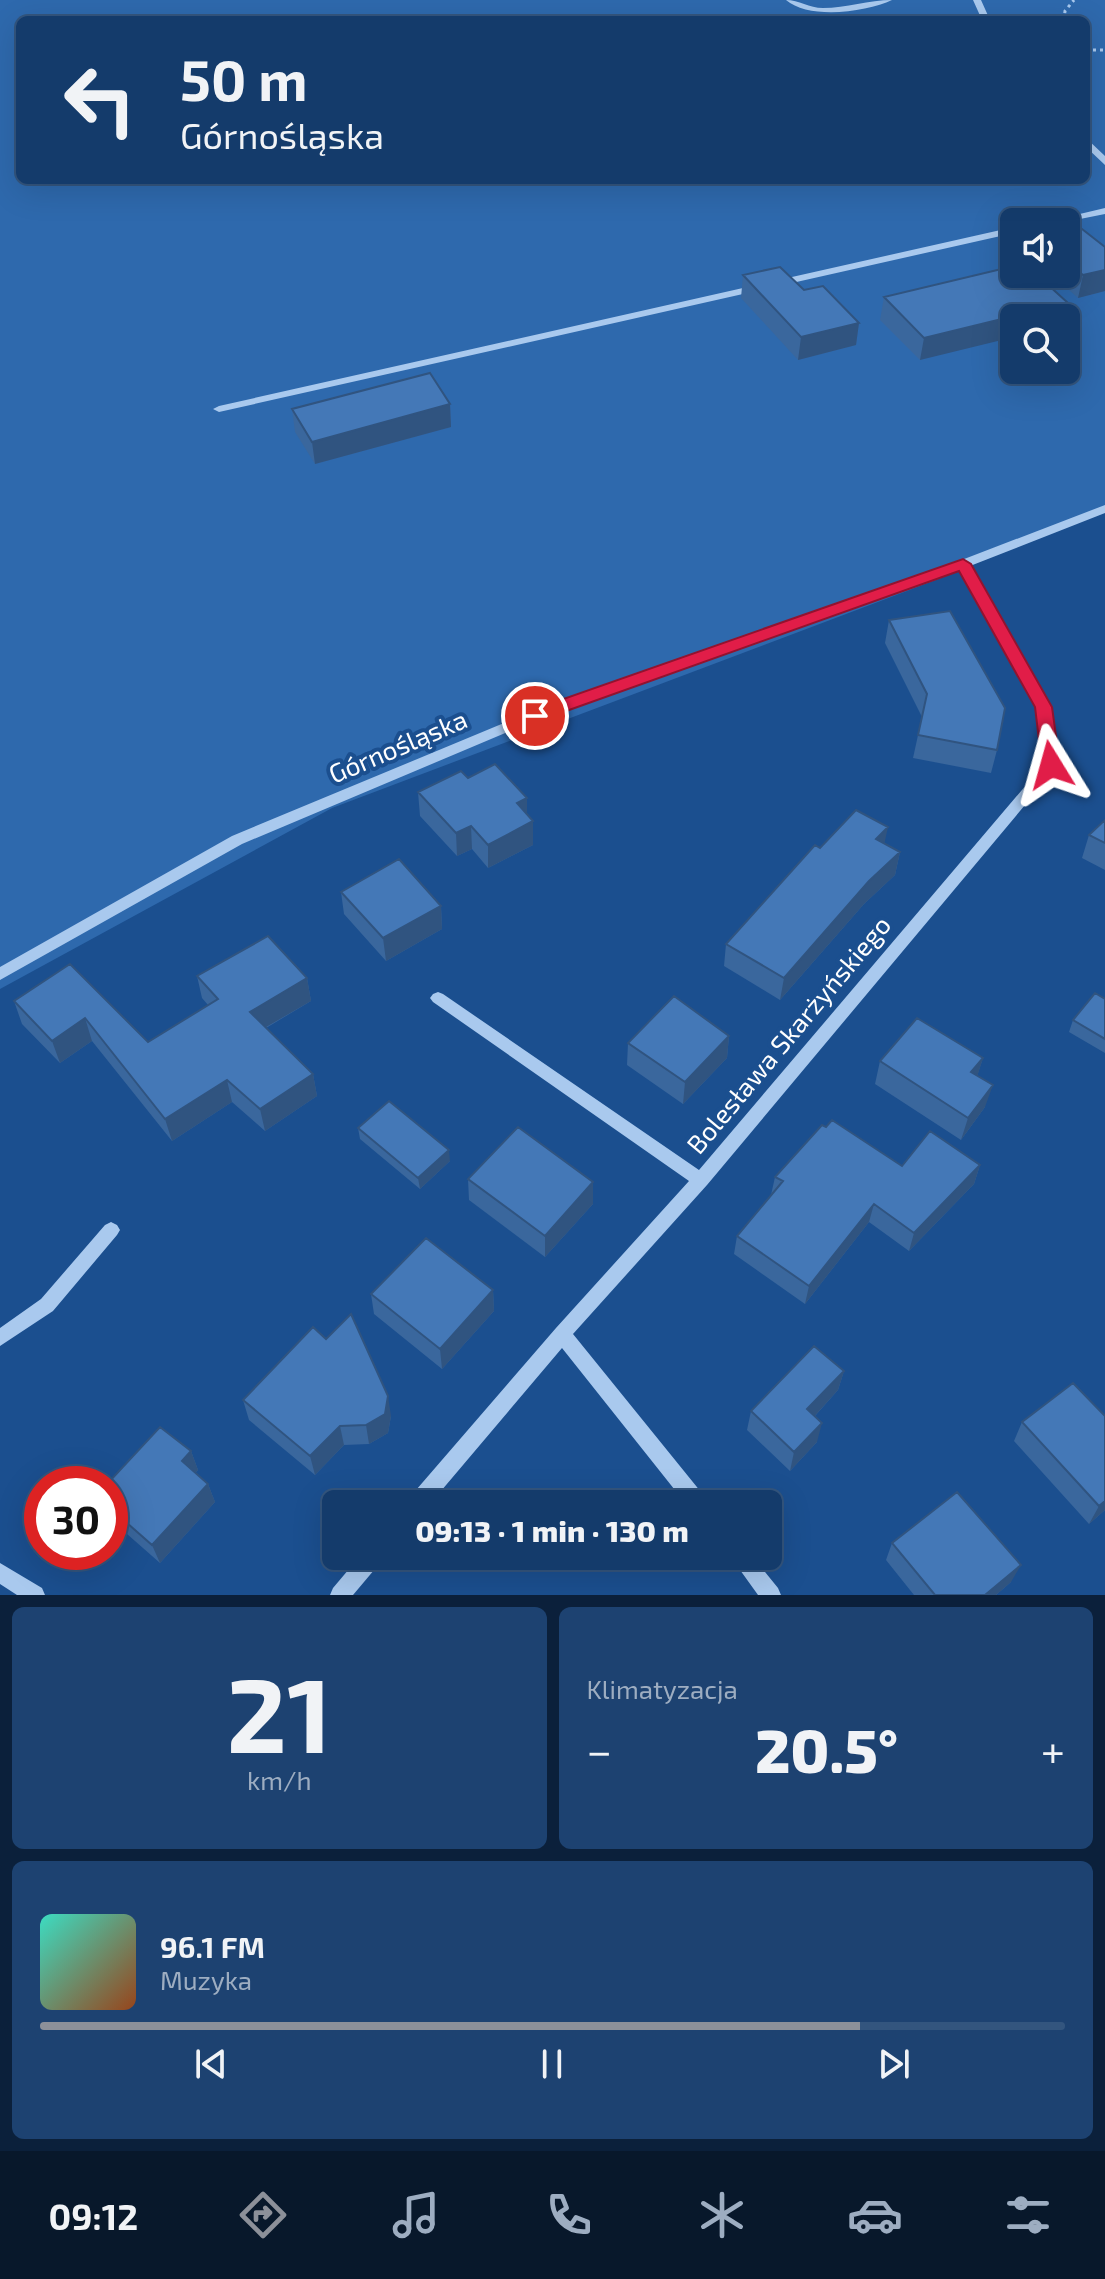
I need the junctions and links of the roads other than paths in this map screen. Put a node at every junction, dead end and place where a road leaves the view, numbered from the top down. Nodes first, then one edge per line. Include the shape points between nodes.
1 (790, 0) edge
2 (888, 0) edge
3 (1090, 145) edge
4 (1105, 162) edge
5 (1105, 211) edge
6 (1080, 216) edge
7 (1000, 233) edge
8 (219, 409) dead end
9 (1105, 509) edge
10 (963, 564) junction
11 (0, 974) edge
12 (438, 998) dead end
13 (701, 1180) junction
14 (111, 1230) dead end
15 (562, 1334) junction
16 (0, 1338) edge
17 (429, 1490) edge
18 (687, 1490) edge
19 (361, 1570) edge
20 (751, 1570) edge
21 (0, 1573) edge
22 (35, 1595) edge
23 (340, 1595) edge
24 (771, 1595) edge

1 - 2 street via 813,10
3 - 4 street
5 - 6 street
7 - 8 street
9 - 10 street, Górnośląska
10 - 11 street, Górnośląska via 562,704 237,840
10 - 13 street, Bolesława Skarżyńskiego via 1043,707 1051,765
12 - 13 street
13 - 15 street, Bolesława Skarżyńskiego
14 - 16 street via 47,1305
15 - 17 street, Bolesława Skarżyńskiego
15 - 18 street
19 - 23 street
20 - 24 street
21 - 22 street

